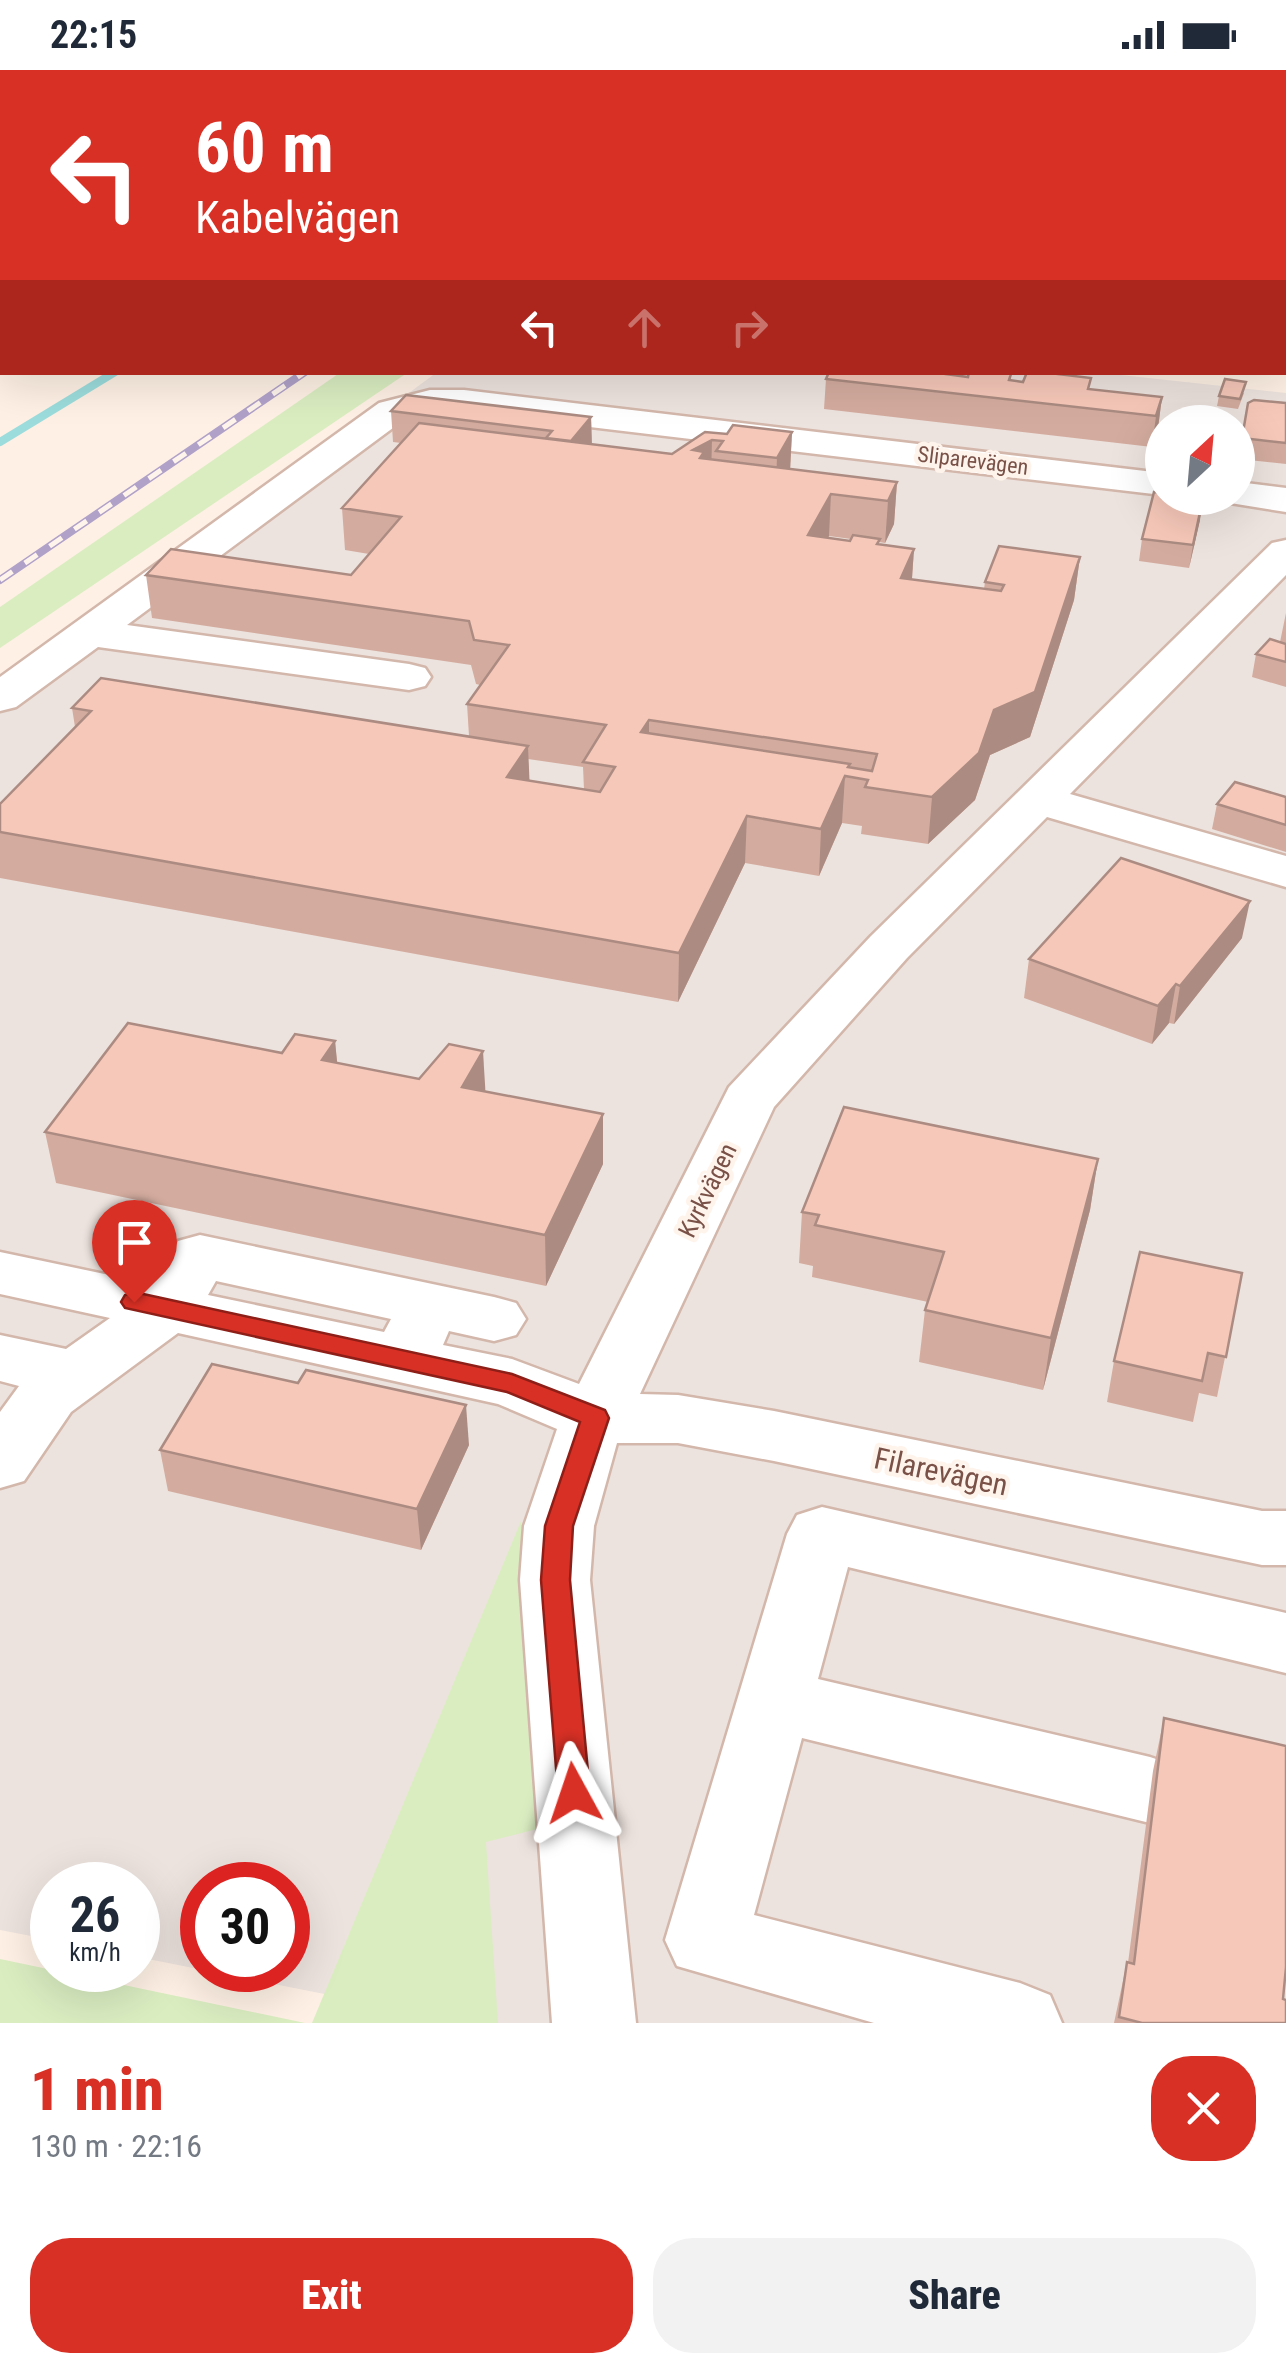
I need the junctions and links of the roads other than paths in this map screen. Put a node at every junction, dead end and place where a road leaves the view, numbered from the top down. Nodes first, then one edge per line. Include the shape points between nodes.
1 (1145, 482) edge
2 (1255, 496) edge
3 (1286, 500) edge
4 (1276, 575) edge
5 (102, 625) junction
6 (409, 677) dead end
7 (0, 698) edge
8 (1037, 799) junction
9 (1286, 872) edge
10 (0, 1273) edge
11 (168, 1308) junction
12 (494, 1320) dead end
13 (416, 1332) junction
14 (0, 1358) edge
15 (76, 1375) junction
16 (596, 1418) junction
17 (845, 1452) junction
18 (0, 1463) edge
19 (822, 1534) junction
20 (1286, 1538) edge
21 (1286, 1643) edge
22 (774, 1700) junction
23 (1148, 1805) dead end
24 (594, 2023) edge
25 (1020, 2023) edge

1 - 5 street, Sliparevägen via 430,401 392,412
2 - 3 street
4 - 8 street, Kyrkvägen
5 - 6 street
5 - 7 street
8 - 9 street
8 - 16 street, Kyrkvägen via 889,946 749,1100
10 - 11 street
11 - 13 street
11 - 15 street
12 - 13 street
13 - 16 street via 512,1384
14 - 15 street
15 - 18 street via 48,1395
16 - 17 street, Filarevägen via 678,1419
16 - 24 street, Kyrkvägen via 559,1526 556,1580
17 - 19 street
17 - 20 street, Filarevägen
19 - 21 street
19 - 22 street
22 - 23 street via 988,1752 1046,1796
22 - 25 street via 706,1940

